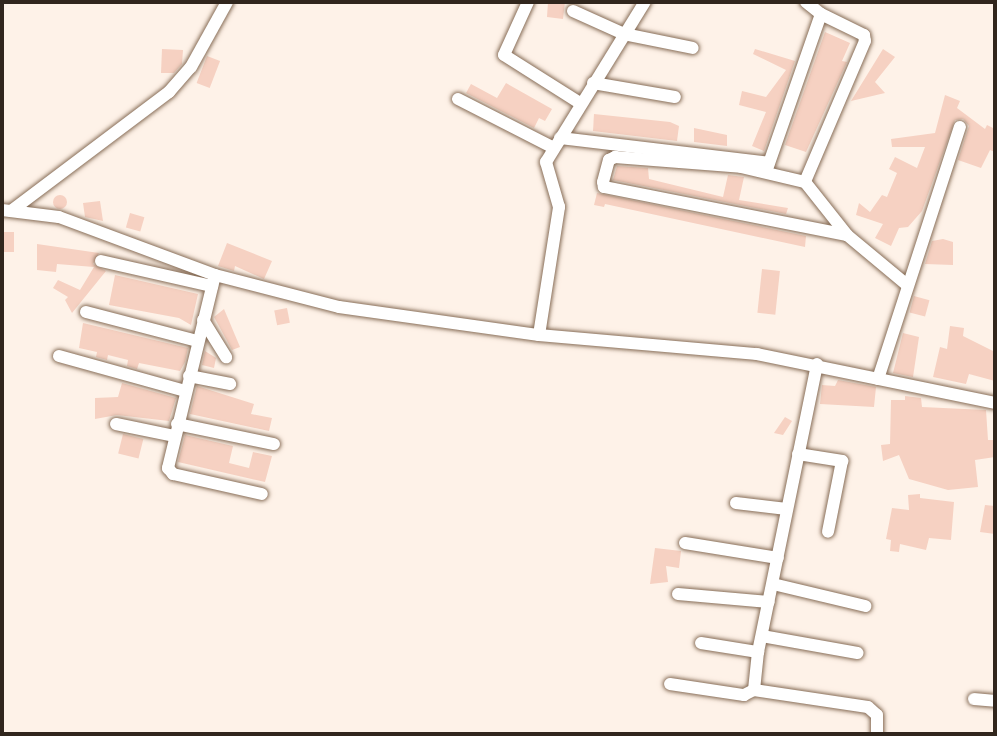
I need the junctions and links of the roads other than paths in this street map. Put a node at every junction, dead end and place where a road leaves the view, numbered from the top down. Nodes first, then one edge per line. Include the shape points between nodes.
1 (227, 2) edge
2 (528, 2) edge
3 (645, 2) edge
4 (806, 2) edge
5 (520, 8) edge
6 (573, 11) dead end
7 (821, 14) junction
8 (624, 34) junction
9 (693, 48) dead end
10 (593, 83) junction
11 (675, 97) dead end
12 (458, 99) dead end
13 (580, 103) junction
14 (960, 127) dead end
15 (557, 143) junction
16 (767, 167) junction
17 (805, 182) junction
18 (6, 210) edge
19 (847, 235) junction
20 (101, 261) dead end
21 (213, 281) junction
22 (907, 285) junction
23 (86, 312) dead end
24 (203, 320) junction
25 (539, 335) junction
26 (197, 341) junction
27 (59, 356) dead end
28 (226, 357) dead end
29 (817, 364) junction
30 (189, 376) junction
31 (878, 379) junction
32 (230, 384) dead end
33 (185, 391) junction
34 (995, 403) edge
35 (116, 424) dead end
36 (175, 430) junction
37 (274, 444) dead end
38 (798, 454) junction
39 (262, 494) dead end
40 (736, 503) dead end
41 (787, 509) junction
42 (828, 532) dead end
43 (685, 543) dead end
44 (778, 558) junction
45 (773, 584) junction
46 (678, 594) dead end
47 (769, 602) junction
48 (865, 606) dead end
49 (762, 636) junction
50 (701, 643) dead end
51 (758, 652) junction
52 (857, 653) dead end
53 (670, 684) dead end
54 (754, 691) junction
55 (974, 699) dead end
56 (995, 701) edge
57 (877, 734) edge

1 - 18 street via 191,67 169,92
2 - 5 street
3 - 8 street
4 - 7 street
5 - 13 street via 506,58
6 - 8 street
7 - 16 street
7 - 17 street via 864,35 865,41
8 - 9 street
8 - 10 street
10 - 11 street
10 - 13 street
12 - 15 street
13 - 15 street
14 - 22 street
15 - 16 street
15 - 25 street via 546,168 559,207
16 - 17 street
16 - 19 street via 615,157 609,160 603,185
17 - 19 street
18 - 21 street via 86,225
19 - 22 street
20 - 21 street
21 - 24 street
21 - 25 street via 339,307
22 - 31 street
23 - 26 street
24 - 26 street
24 - 28 street
25 - 29 street via 757,354
26 - 30 street
27 - 33 street
29 - 31 street
29 - 38 street
30 - 32 street
30 - 33 street
31 - 34 street
33 - 36 street
35 - 36 street
36 - 37 street
36 - 39 street via 167,462 173,474
38 - 41 street
38 - 42 street via 842,461
40 - 41 street
41 - 44 street
43 - 44 street
44 - 45 street
45 - 47 street
45 - 48 street
46 - 47 street
47 - 49 street
49 - 51 street
49 - 52 street
50 - 51 street
51 - 54 street
53 - 54 street via 744,695
54 - 57 street via 874,709
55 - 56 street

